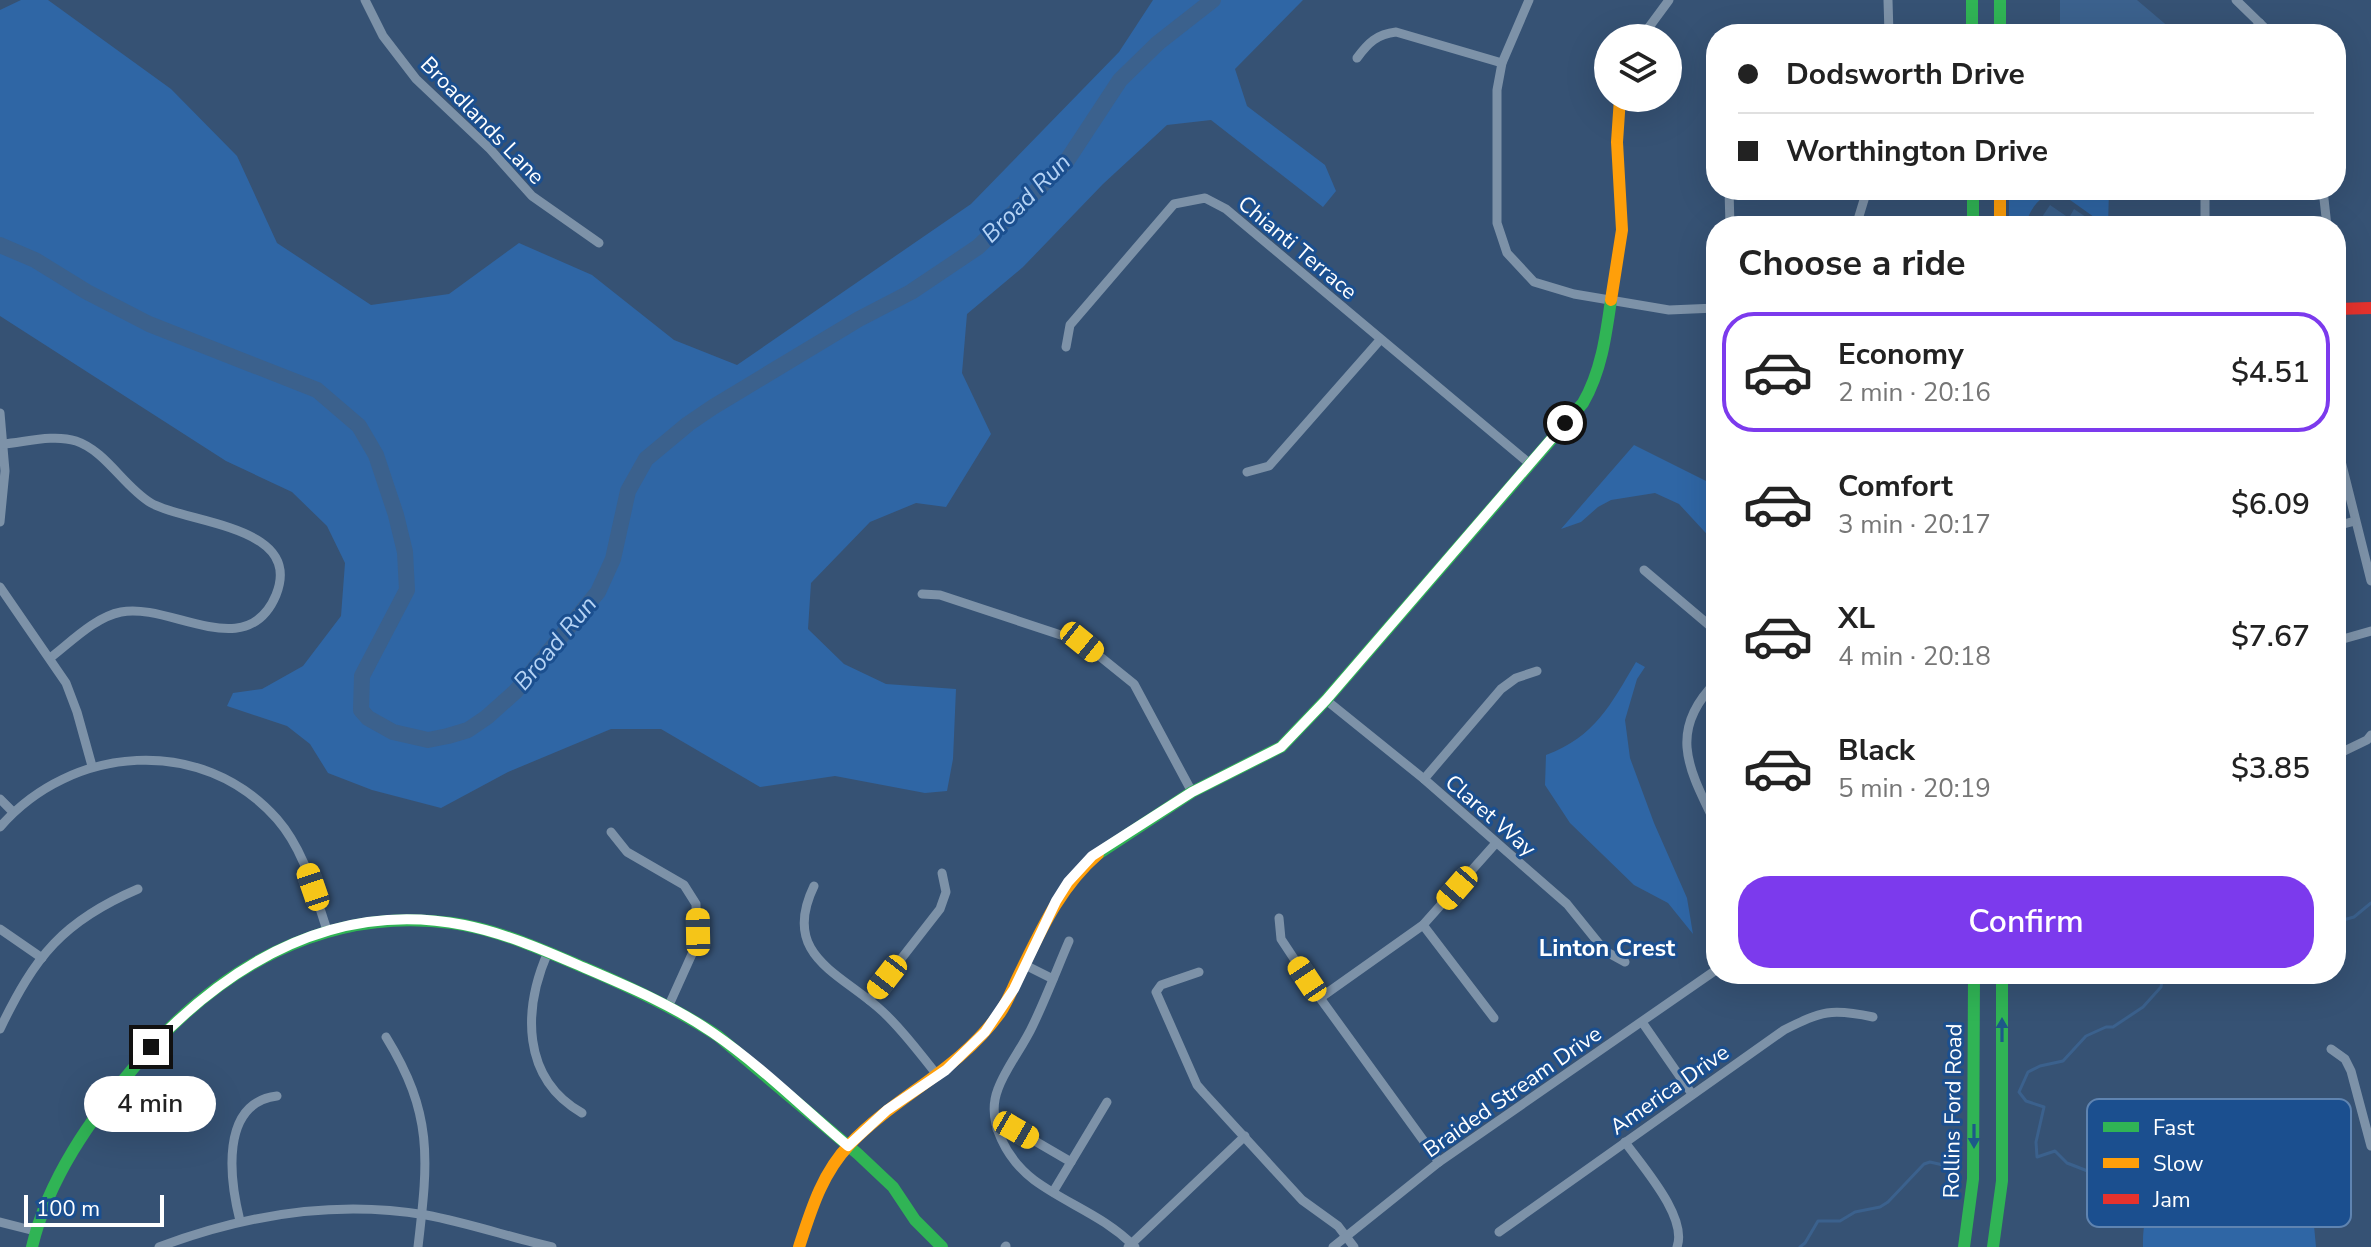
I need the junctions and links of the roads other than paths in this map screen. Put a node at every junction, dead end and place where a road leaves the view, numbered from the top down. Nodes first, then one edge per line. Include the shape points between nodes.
1 (365, 0) edge
2 (1529, 0) edge
3 (1669, 0) edge
4 (1888, 0) edge
5 (1972, 0) edge
6 (2000, 0) edge
7 (2236, 0) edge
8 (2260, 23) edge
9 (1651, 24) edge
10 (1889, 24) edge
11 (1972, 24) edge
12 (2000, 24) edge
13 (1357, 58) dead end
14 (1502, 63) junction
15 (1619, 112) edge
16 (599, 243) dead end
17 (1610, 300) junction
18 (1706, 308) edge
19 (2371, 308) edge
20 (2346, 309) edge
21 (1380, 340) junction
22 (1066, 347) dead end
23 (0, 413) edge
24 (3, 444) junction
25 (1530, 464) junction
26 (1247, 472) dead end
27 (2346, 483) edge
28 (2355, 521) junction
29 (0, 522) edge
30 (2346, 523) edge
31 (1644, 570) dead end
32 (2371, 581) edge
33 (0, 587) edge
34 (922, 594) dead end
35 (1706, 623) edge
36 (2371, 631) edge
37 (2346, 638) edge
38 (50, 658) junction
39 (1537, 671) dead end
40 (1706, 696) edge
41 (1326, 700) junction
42 (2371, 735) edge
43 (2346, 750) edge
44 (92, 766) junction
45 (1424, 779) junction
46 (1192, 792) junction
47 (0, 799) edge
48 (1706, 801) edge
49 (13, 812) junction
50 (0, 827) edge
51 (611, 832) dead end
52 (1496, 843) junction
53 (942, 873) dead end
54 (814, 886) dead end
55 (138, 889) dead end
56 (1279, 918) dead end
57 (1423, 925) junction
58 (0, 929) edge
59 (327, 930) junction
60 (1069, 941) dead end
61 (548, 952) junction
62 (42, 958) junction
63 (1625, 962) dead end
64 (1025, 965) junction
65 (1199, 972) dead end
66 (1706, 977) edge
67 (1053, 979) junction
68 (1974, 984) edge
69 (2002, 984) edge
70 (1320, 998) junction
71 (869, 1000) junction
72 (669, 1005) junction
73 (1873, 1017) dead end
74 (1494, 1018) dead end
75 (1642, 1022) junction
76 (0, 1029) edge
77 (386, 1037) dead end
78 (2331, 1049) dead end
79 (938, 1076) junction
80 (1692, 1094) junction
81 (277, 1096) dead end
82 (1107, 1102) dead end
83 (582, 1113) dead end
84 (997, 1129) junction
85 (1245, 1136) junction
86 (1625, 1142) junction
87 (848, 1146) junction
88 (2371, 1146) edge
89 (1071, 1162) junction
90 (1439, 1162) junction
91 (1053, 1192) junction
92 (422, 1214) junction
93 (240, 1221) junction
94 (0, 1222) edge
95 (35, 1231) junction
96 (1499, 1232) dead end
97 (1347, 1236) junction
98 (1131, 1246) edge
99 (32, 1247) edge
100 (159, 1247) edge
101 (418, 1247) edge
102 (552, 1247) edge
103 (799, 1247) edge
104 (942, 1247) edge
105 (1333, 1247) edge
106 (1354, 1247) edge
107 (1677, 1247) edge
108 (1964, 1247) edge
109 (1993, 1247) edge

1 - 16 street, Broadlands Lane via 383,36 416,79 532,196
2 - 14 street
3 - 9 street
4 - 10 street
5 - 11 street
6 - 12 street
7 - 8 street
13 - 14 street via 1374,39 1396,32
14 - 17 street via 1497,90 1497,223 1507,253 1534,282
15 - 17 street via 1622,230
17 - 18 street via 1669,310
17 - 25 street via 1593,386
19 - 20 street
21 - 22 street, Chianti Terrace via 1226,209 1205,198 1174,204 1070,325
21 - 25 street, Chianti Terrace
21 - 26 street via 1269,466
23 - 24 street
24 - 29 street
24 - 38 street via 59,438 82,443 149,501 255,536 272,553 279,571 277,591 267,609 242,627 218,629 143,611 118,612
25 - 41 street
27 - 28 street
28 - 30 street
28 - 32 street
31 - 35 street
33 - 38 street
34 - 46 street via 940,595 1082,642 1134,684
36 - 37 street
38 - 44 street via 72,697
39 - 45 street via 1501,689
40 - 48 street via 1687,730 1686,753
41 - 45 street, Claret Way
41 - 46 street via 1281,747
42 - 43 street
44 - 49 street via 55,781
44 - 59 street via 140,760 175,763 212,774 249,794 276,817 298,849
45 - 52 street, Claret Way
46 - 64 street via 1084,864 1056,901
47 - 49 street
49 - 50 street
51 - 72 street via 627,852 684,885 696,904 697,943
52 - 57 street
52 - 63 street, Claret Way via 1567,904 1605,951
53 - 71 street via 946,892 940,909
54 - 71 street via 804,924 811,947 828,971
55 - 62 street via 89,912
56 - 70 street via 1281,939
57 - 70 street
57 - 74 street
58 - 62 street
59 - 61 street via 429,920 495,932
59 - 95 street via 261,957 170,1026 111,1096 51,1189
60 - 67 street
61 - 72 street
61 - 83 street via 532,999 533,1046 553,1088
62 - 76 street
64 - 67 street
64 - 79 street via 985,1032
65 - 85 street via 1161,985 1157,997 1197,1085
66 - 75 street, Braided Stream Drive
67 - 84 street via 996,1093
68 -> 108 street, Rollins Ford Road via 1973,1179
109 -> 69 street via 2002,1181
70 - 90 street
71 - 79 street
72 - 87 street via 718,1036
73 - 80 street, America Drive via 1840,1010 1817,1013
75 - 80 street
75 - 90 street, Braided Stream Drive
77 - 92 street via 423,1118
78 - 88 street via 2351,1071
79 - 87 street via 887,1110
80 - 86 street, America Drive
81 - 93 street via 252,1106 234,1141 231,1176
82 - 89 street
84 - 89 street via 1016,1130
84 - 91 street via 1021,1168
85 - 97 street via 1302,1200
85 - 98 street
86 - 96 street, America Drive
86 - 107 street via 1673,1211
87 - 103 street via 825,1178
87 - 104 street via 893,1187
89 - 91 street
90 - 97 street, Braided Stream Drive
91 - 98 street via 1099,1217
92 - 93 street via 321,1211
92 - 101 street
92 - 102 street
93 - 100 street
94 - 95 street
95 - 99 street
97 - 105 street, Braided Stream Drive
97 - 106 street

